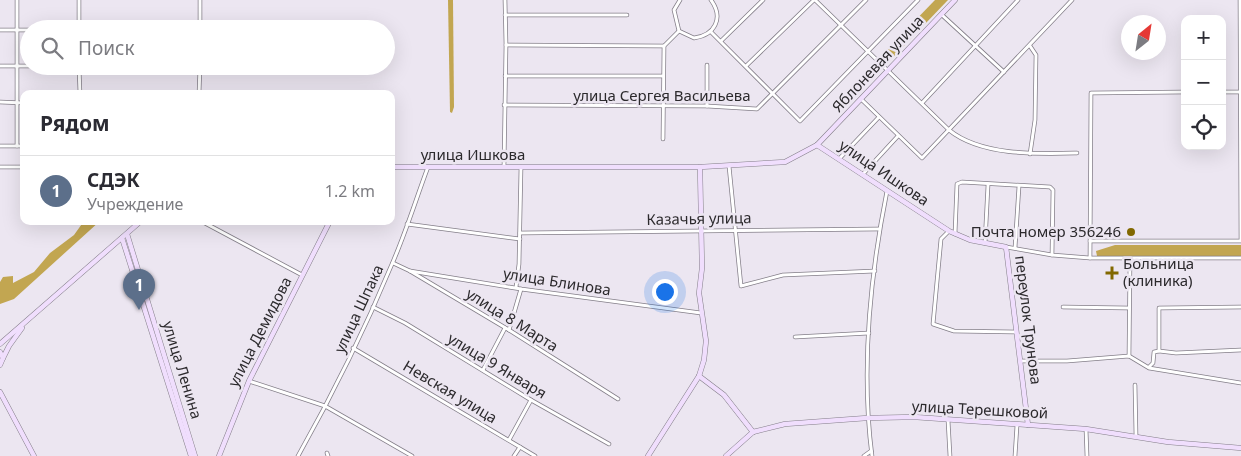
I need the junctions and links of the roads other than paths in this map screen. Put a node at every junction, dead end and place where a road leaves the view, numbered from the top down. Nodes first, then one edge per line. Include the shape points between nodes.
1 (17, 0) edge
2 (79, 0) edge
3 (200, 0) edge
4 (505, 0) edge
5 (679, 0) edge
6 (711, 0) edge
7 (763, 0) edge
8 (815, 0) edge
9 (866, 0) edge
10 (918, 0) edge
11 (955, 0) edge
12 (1018, 0) edge
13 (1072, 0) edge
14 (1240, 0) edge
15 (505, 15) junction
16 (627, 15) dead end
17 (942, 15) junction
18 (79, 20) edge
19 (200, 20) edge
20 (840, 25) junction
21 (0, 30) edge
22 (17, 30) junction
23 (679, 31) junction
24 (711, 32) junction
25 (721, 41) junction
26 (506, 45) junction
27 (664, 46) junction
28 (975, 46) junction
29 (1030, 46) junction
30 (869, 52) junction
31 (707, 64) dead end
32 (0, 66) edge
33 (17, 66) junction
34 (746, 66) junction
35 (889, 71) junction
36 (1004, 72) junction
37 (79, 75) edge
38 (200, 75) edge
39 (505, 76) junction
40 (663, 76) junction
41 (80, 90) edge
42 (200, 90) edge
43 (1181, 92) edge
44 (1226, 92) edge
45 (1241, 92) edge
46 (773, 93) junction
47 (862, 100) junction
48 (0, 102) edge
49 (16, 102) junction
50 (20, 102) edge
51 (922, 103) junction
52 (504, 105) junction
53 (707, 106) junction
54 (663, 107) junction
55 (878, 117) junction
56 (949, 130) junction
57 (898, 136) junction
58 (663, 139) dead end
59 (817, 145) junction
60 (0, 146) edge
61 (17, 146) joint
62 (1077, 153) dead end
63 (1030, 154) junction
64 (839, 159) junction
65 (504, 166) junction
66 (729, 166) junction
67 (0, 167) edge
68 (20, 167) edge
69 (428, 167) junction
70 (521, 167) junction
71 (700, 167) junction
72 (395, 168) edge
73 (863, 174) junction
74 (988, 184) junction
75 (1019, 186) junction
76 (887, 190) junction
77 (407, 224) junction
78 (137, 225) edge
79 (208, 225) edge
80 (328, 225) edge
81 (735, 229) junction
82 (879, 229) junction
83 (701, 230) junction
84 (949, 231) junction
85 (520, 233) junction
86 (127, 234) junction
87 (955, 234) junction
88 (122, 238) junction
89 (520, 239) junction
90 (1090, 240) junction
91 (1241, 241) edge
92 (985, 242) junction
93 (1006, 247) junction
94 (1015, 248) junction
95 (1052, 255) junction
96 (1090, 258) junction
97 (1241, 258) edge
98 (1130, 260) junction
99 (393, 263) junction
100 (410, 271) junction
101 (875, 271) junction
102 (302, 275) junction
103 (516, 287) junction
104 (521, 289) junction
105 (373, 307) junction
106 (1062, 307) dead end
107 (1128, 308) junction
108 (1241, 308) edge
109 (700, 313) junction
110 (30, 319) junction
111 (507, 329) junction
112 (1016, 332) junction
113 (869, 333) junction
114 (795, 337) dead end
115 (1, 342) edge
116 (353, 348) junction
117 (1241, 350) edge
118 (1159, 351) junction
119 (0, 352) edge
120 (1129, 356) junction
121 (3, 358) junction
122 (1021, 361) junction
123 (0, 366) edge
124 (1149, 368) junction
125 (483, 370) junction
126 (699, 376) junction
127 (249, 381) junction
128 (1241, 383) edge
129 (1135, 385) dead end
130 (0, 392) edge
131 (618, 399) dead end
132 (530, 400) junction
133 (325, 406) junction
134 (867, 418) junction
135 (948, 420) junction
136 (1017, 425) junction
137 (1028, 425) junction
138 (1086, 429) junction
139 (753, 432) junction
140 (1136, 436) junction
141 (509, 440) junction
142 (609, 444) dead end
143 (520, 447) junction
144 (1241, 448) edge
145 (872, 451) junction
146 (34, 456) edge
147 (190, 456) edge
148 (195, 456) edge
149 (219, 456) edge
150 (298, 456) edge
151 (411, 456) edge
152 (514, 456) edge
153 (535, 456) edge
154 (648, 456) edge
155 (726, 456) edge
156 (864, 456) edge
157 (872, 456) edge
158 (950, 456) edge
159 (1015, 456) edge
160 (1087, 456) edge

1 - 22 street
2 - 18 street
3 - 19 street
4 - 15 street
5 - 23 street via 674,10
6 - 24 street via 718,11 718,18
7 - 25 street
8 - 20 street
8 - 34 street
9 - 20 street, улица Сергея Васильева
10 - 30 street
11 - 17 street, Яблоневая улица
12 - 28 street
13 - 29 street
14 - 45 street
15 - 16 street
15 - 26 street
17 - 28 street
17 - 35 street, Яблоневая улица
20 - 30 street
20 - 46 street, улица Сергея Васильева
21 - 22 street
22 - 33 street
23 - 24 street via 694,38
23 - 27 street
24 - 25 street
25 - 34 street
26 - 27 street
26 - 39 street
27 - 40 street
28 - 36 street
28 - 51 street
29 - 36 street
29 - 63 street via 1036,55 1035,120
30 - 35 street
30 - 46 street via 800,121
31 - 53 street
32 - 33 street
33 - 49 street
34 - 46 street
35 - 47 street, Яблоневая улица
35 - 51 street
36 - 56 street
37 - 41 street
38 - 42 street
39 - 40 street
39 - 52 street
40 - 54 street
43 - 90 street via 1091,93
44 - 45 street
45 - 91 street
46 - 53 street, улица Сергея Васильева via 757,109
47 - 55 street
47 - 59 street, Яблоневая улица
48 - 49 street
49 - 50 street
49 - 61 street
51 - 56 street
52 - 54 street, улица Сергея Васильева
52 - 65 street
53 - 54 street, улица Сергея Васильева
54 - 58 street
55 - 57 street
55 - 64 street
56 - 57 street via 922,158
56 - 63 street via 970,143
57 - 73 street
59 - 64 street, улица Ишкова
59 - 66 street, улица Ишкова via 785,162
60 - 61 street
62 - 63 street
64 - 73 street, улица Ишкова
65 - 69 street, улица Ишкова
65 - 70 street, улица Ишкова
66 - 71 street, улица Ишкова
66 - 81 street
67 - 68 street
69 - 72 street, улица Ишкова
69 - 77 street, улица Шпака
70 - 71 street, улица Ишкова
70 - 85 street
71 - 83 street
73 - 76 street, улица Ишкова
74 - 75 street
74 - 87 street via 957,184
74 - 92 street
75 - 94 street
75 - 95 street via 1050,187 1053,190
76 - 82 street
76 - 84 street, улица Ишкова
77 - 89 street
77 - 99 street, улица Шпака
78 - 86 street
79 - 102 street
80 - 102 street, улица Демидова
81 - 82 street, Казачья улица
81 - 83 street, Казачья улица
81 - 101 street via 741,286 783,275
82 - 101 street
83 - 85 street, Казачья улица
83 - 109 street
84 - 87 street, улица Ишкова
84 - 112 street via 941,239 933,324 954,331
85 - 89 street
86 - 88 street
86 - 148 street, улица Ленина
87 - 92 street, улица Ишкова
88 - 110 street
88 - 147 street, улица Ленина
89 - 103 street
90 - 91 street
90 - 96 street
92 - 93 street, улица Ишкова
93 - 94 street, улица Ишкова
93 - 112 street, переулок Трунова
94 - 95 street, улица Ишкова
95 - 96 street, улица Ишкова
96 - 98 street, улица Ишкова
97 - 98 street, улица Ишкова
98 - 107 street
99 - 100 street, улица 8 Марта
99 - 105 street, улица Шпака
100 - 103 street, улица Блинова
100 - 111 street, улица 8 Марта
101 - 113 street
102 - 127 street, улица Демидова
103 - 104 street, улица Блинова
104 - 109 street, улица Блинова
104 - 111 street
105 - 116 street, улица Шпака
105 - 125 street, улица 9 Января
106 - 107 street
107 - 120 street
108 - 118 street via 1159,308
109 - 126 street via 706,341
110 - 115 street
110 - 121 street
111 - 125 street
111 - 131 street, улица 8 Марта
112 - 122 street, переулок Трунова
113 - 114 street
113 - 134 street
116 - 133 street, улица Шпака
116 - 141 street, Невская улица
117 - 118 street
118 - 124 street via 1154,352
119 - 121 street
120 - 122 street
120 - 124 street
121 - 123 street
122 - 137 street, переулок Трунова
124 - 128 street
125 - 132 street, улица 9 Января
126 - 139 street via 724,395
126 - 154 street
127 - 133 street
127 - 149 street, улица Демидова
129 - 140 street
130 - 146 street
132 - 141 street
132 - 142 street, улица 9 Января
133 - 150 street, улица Шпака
133 - 151 street
134 - 135 street, улица Терешковой
134 - 139 street, улица Терешковой via 807,421
134 - 145 street
135 - 136 street, улица Терешковой
135 - 158 street
136 - 137 street, улица Терешковой
136 - 159 street
137 - 138 street, улица Терешковой
138 - 140 street, улица Терешковой
138 - 160 street
139 - 155 street
140 - 144 street, улица Терешковой
141 - 143 street, Невская улица
143 - 152 street
143 - 153 street, Невская улица
145 - 156 street
145 - 157 street

